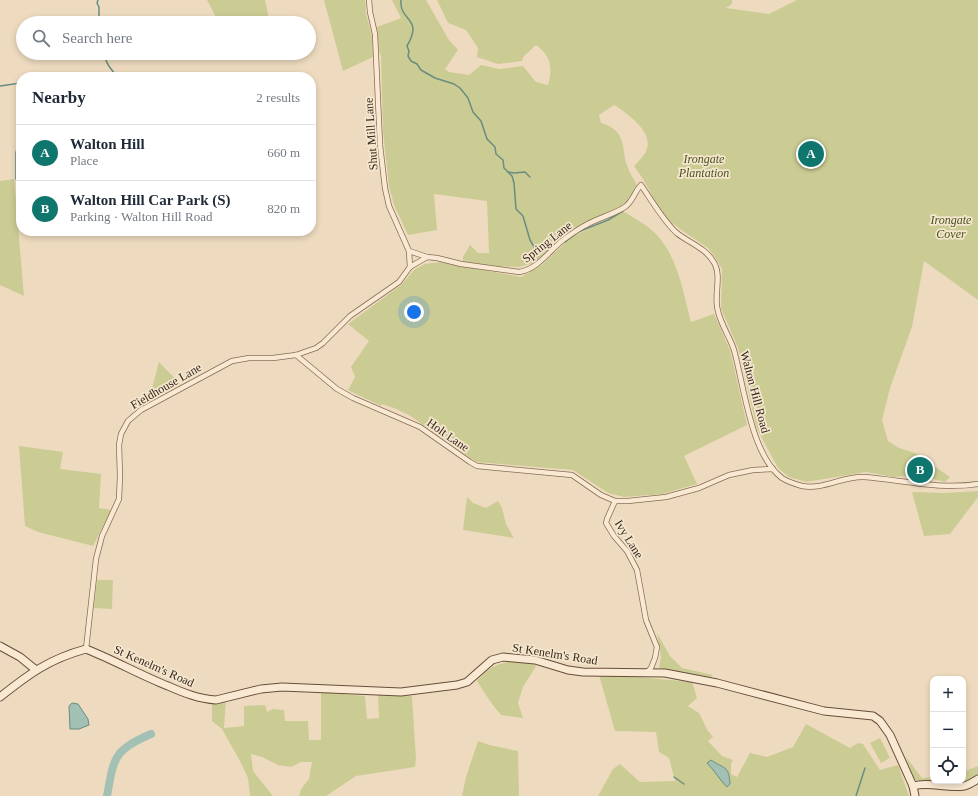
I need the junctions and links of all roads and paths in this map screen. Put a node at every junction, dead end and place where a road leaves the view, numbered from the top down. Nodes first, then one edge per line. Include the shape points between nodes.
1 (369, 0) edge
2 (642, 185) joint
3 (409, 251) junction
4 (427, 257) junction
5 (410, 265) junction
6 (296, 355) junction
7 (773, 469) junction
8 (978, 484) edge
9 (615, 501) junction
10 (0, 646) edge
11 (86, 649) junction
12 (36, 670) junction
13 (647, 672) junction
14 (0, 698) edge
15 (978, 779) edge
16 (912, 783) junction
17 (916, 796) edge

1 - 3 street, Shut Mill Lane via 375,34 380,145 386,188 389,206
2 - 4 street, Spring Lane via 634,199 626,206 586,224 563,240 528,271 461,264
2 - 7 street, Walton Hill Road via 677,233 701,248 717,269 717,311 734,348 754,431
3 - 4 street, Spring Lane
3 - 5 street, Shut Mill Lane
4 - 5 street
5 - 6 street, Fieldhouse Lane via 399,282 350,316 323,343 310,351
6 - 9 street, Holt Lane via 338,389 420,427 477,466 572,475 601,495
6 - 11 street, Fieldhouse Lane via 232,361 140,410 128,421 119,445 119,499 102,536 96,559
7 - 8 street, Walton Hill Road via 789,482 808,487 825,486 856,477 948,486
7 - 9 street, Ivy Lane via 729,475 699,488 666,497
9 - 13 street, Ivy Lane via 606,523 637,570 646,620 657,647 651,668
10 - 12 street
11 - 12 street
11 - 13 street, St Kenelm's Road via 185,693 216,700 261,689 282,687 401,692 457,685 467,682 492,660 503,657 535,660 584,672
12 - 14 street
13 - 16 street, St Kenelm's Road via 717,683 824,711 873,716 880,721 890,736
15 - 16 street via 962,786
16 - 17 street, St Kenelm's Road

